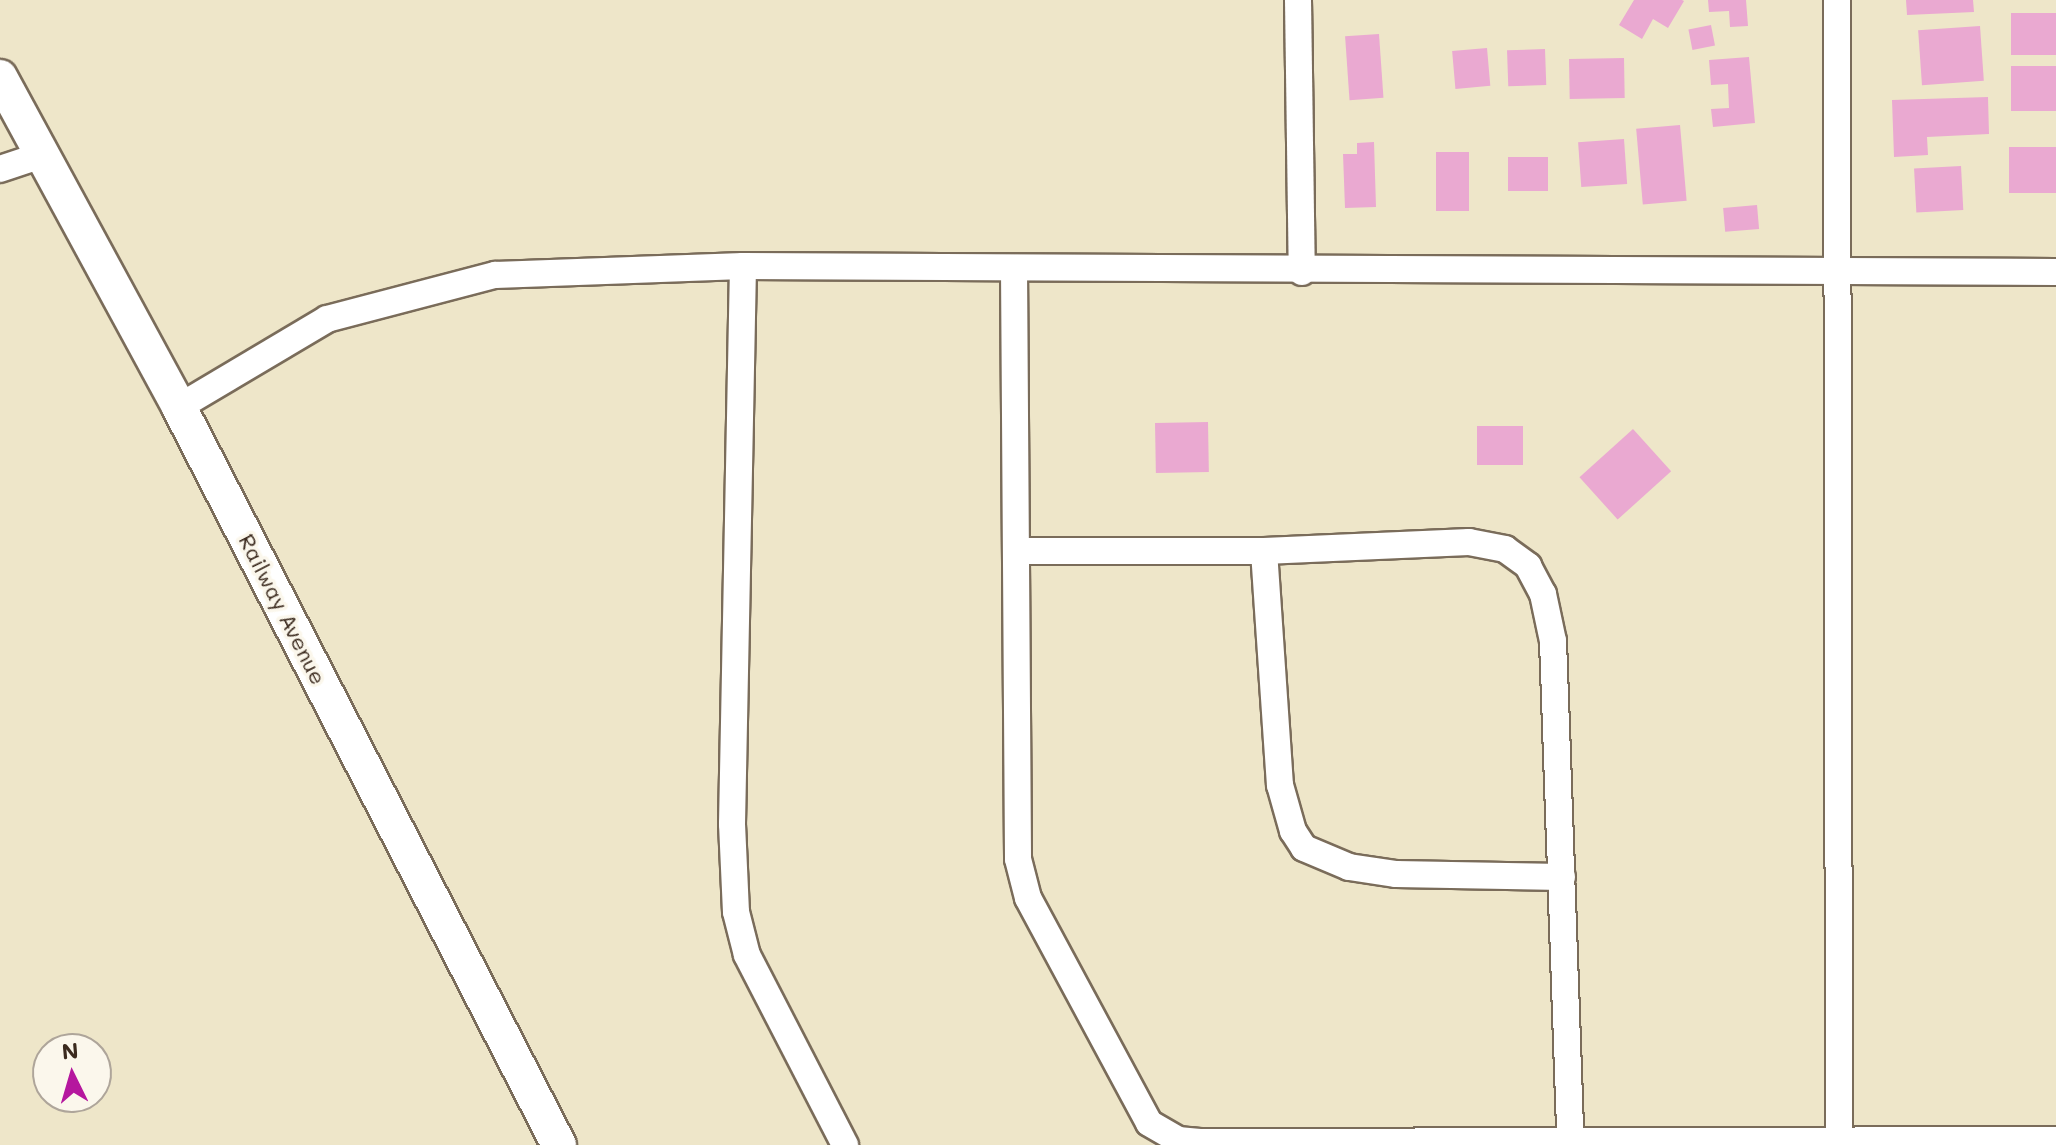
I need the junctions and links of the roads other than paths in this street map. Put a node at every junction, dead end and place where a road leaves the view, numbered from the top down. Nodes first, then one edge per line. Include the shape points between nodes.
1 (1298, 0) edge
2 (1837, 0) edge
3 (0, 77) edge
4 (42, 155) junction
5 (0, 169) edge
6 (743, 266) junction
7 (1014, 268) junction
8 (1302, 272) junction
9 (2056, 272) edge
10 (1837, 273) junction
11 (179, 407) junction
12 (1017, 551) junction
13 (1264, 551) junction
14 (1562, 877) junction
15 (1570, 1137) junction
16 (2056, 1140) edge
17 (1839, 1143) edge
18 (559, 1145) edge
19 (845, 1145) edge

1 - 8 street
2 - 10 street
3 - 4 street, Railway Avenue
4 - 5 street
4 - 11 street, Railway Avenue
6 - 7 street
6 - 11 street via 495,275 327,319
6 - 19 street via 732,824 736,912 747,955
7 - 8 street
7 - 12 street
8 - 10 street
9 - 10 street
10 - 17 street
11 - 18 street, Railway Avenue
12 - 13 street
12 - 15 street via 1018,859 1028,898 1149,1123 1178,1140 1200,1142
13 - 14 street via 1280,785 1293,831 1304,848 1349,867 1396,874
13 - 14 street via 1469,542 1505,549 1528,566 1543,594 1553,641
14 - 15 street
15 - 17 street
16 - 17 street

